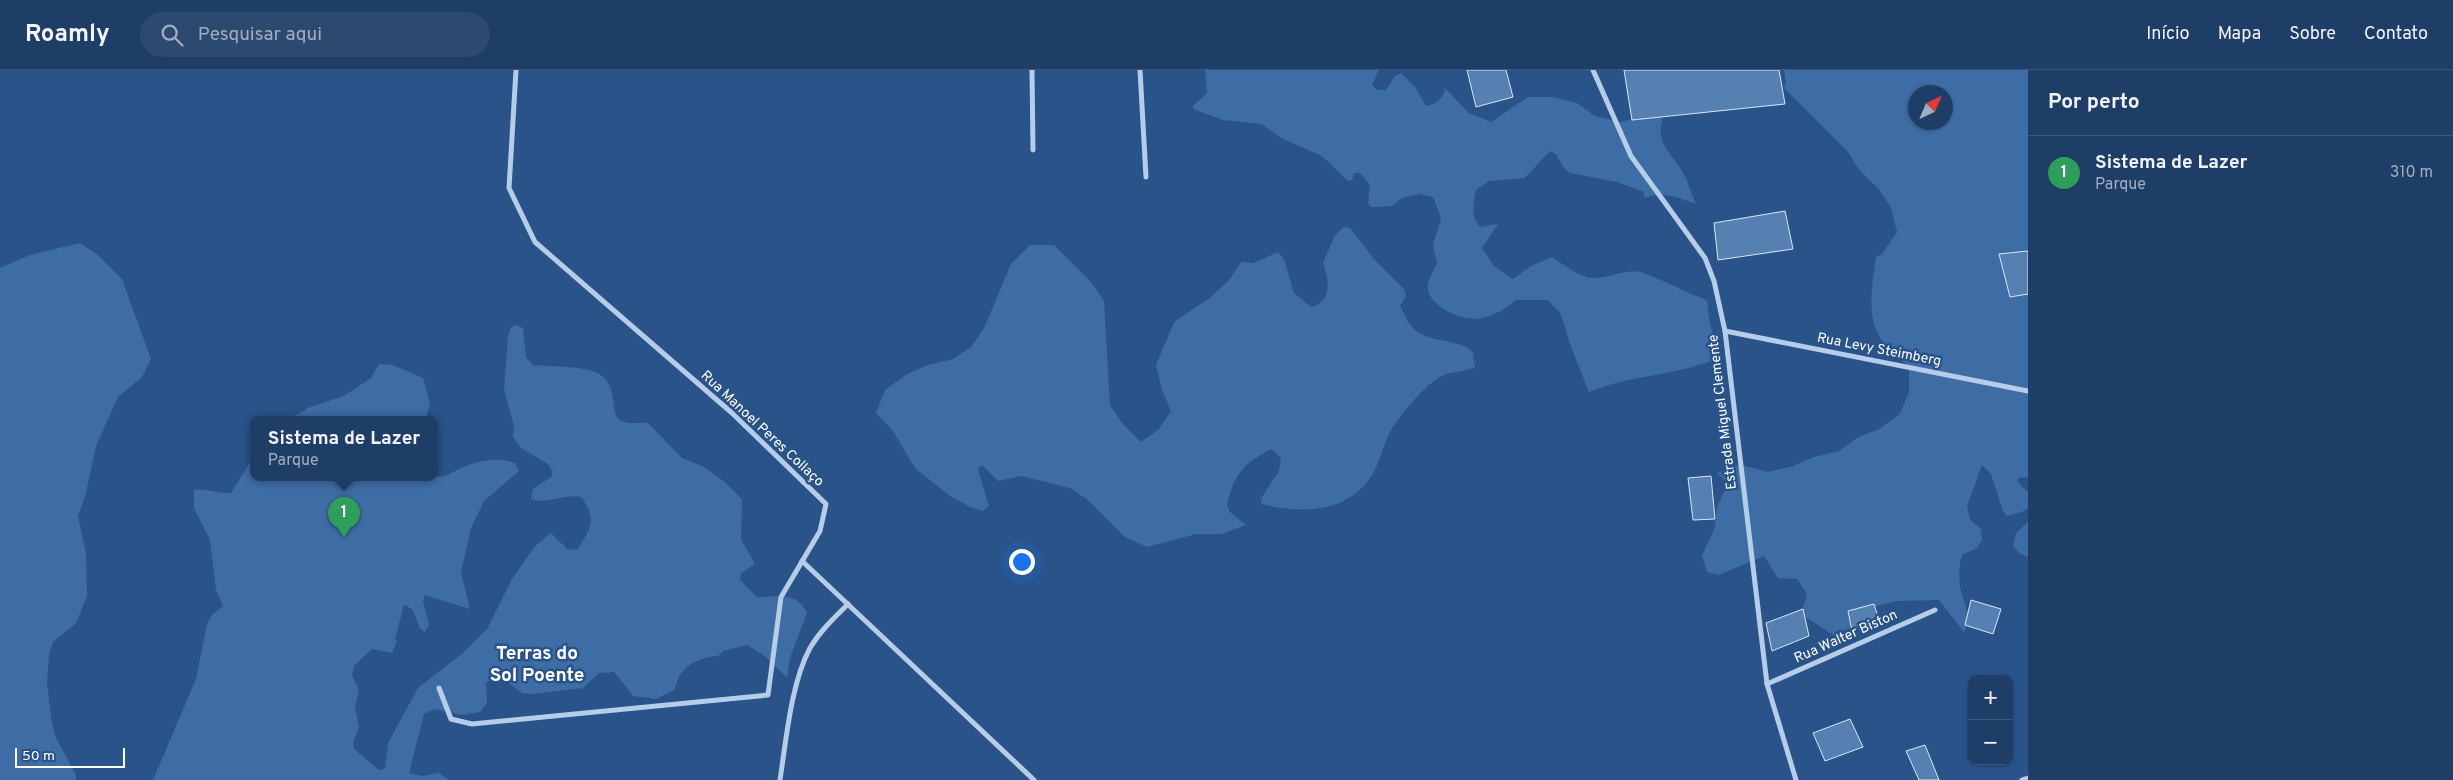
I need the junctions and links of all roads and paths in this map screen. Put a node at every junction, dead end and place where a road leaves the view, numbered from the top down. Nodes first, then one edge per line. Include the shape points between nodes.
1 (516, 70) edge
2 (1032, 70) edge
3 (1140, 70) edge
4 (1593, 70) edge
5 (1033, 150) dead end
6 (1146, 177) dead end
7 (1725, 331) junction
8 (2028, 391) edge
9 (802, 561) junction
10 (848, 604) junction
11 (1935, 610) dead end
12 (1767, 684) junction
13 (439, 688) dead end
14 (2028, 778) edge
15 (780, 780) edge
16 (1034, 780) edge
17 (1796, 780) edge
18 (2022, 780) edge

1 - 9 street, Rua Manoel Peres Collaço via 509,188 535,242 732,414 826,504 820,531
2 - 5 street
3 - 6 street
4 - 7 street, Estrada Miguel Clemente via 1631,156 1705,258 1714,280
7 - 8 street, Rua Levy Steimberg
7 - 12 street, Estrada Miguel Clemente
9 - 10 street
9 - 13 street, Rua Manoel Peres Collaço via 781,597 768,695 472,724 451,718
10 - 15 street via 821,631 802,668 790,712
10 - 16 street
11 - 12 street, Rua Walter Biston
12 - 17 street, Estrada Miguel Clemente
14 - 18 street

